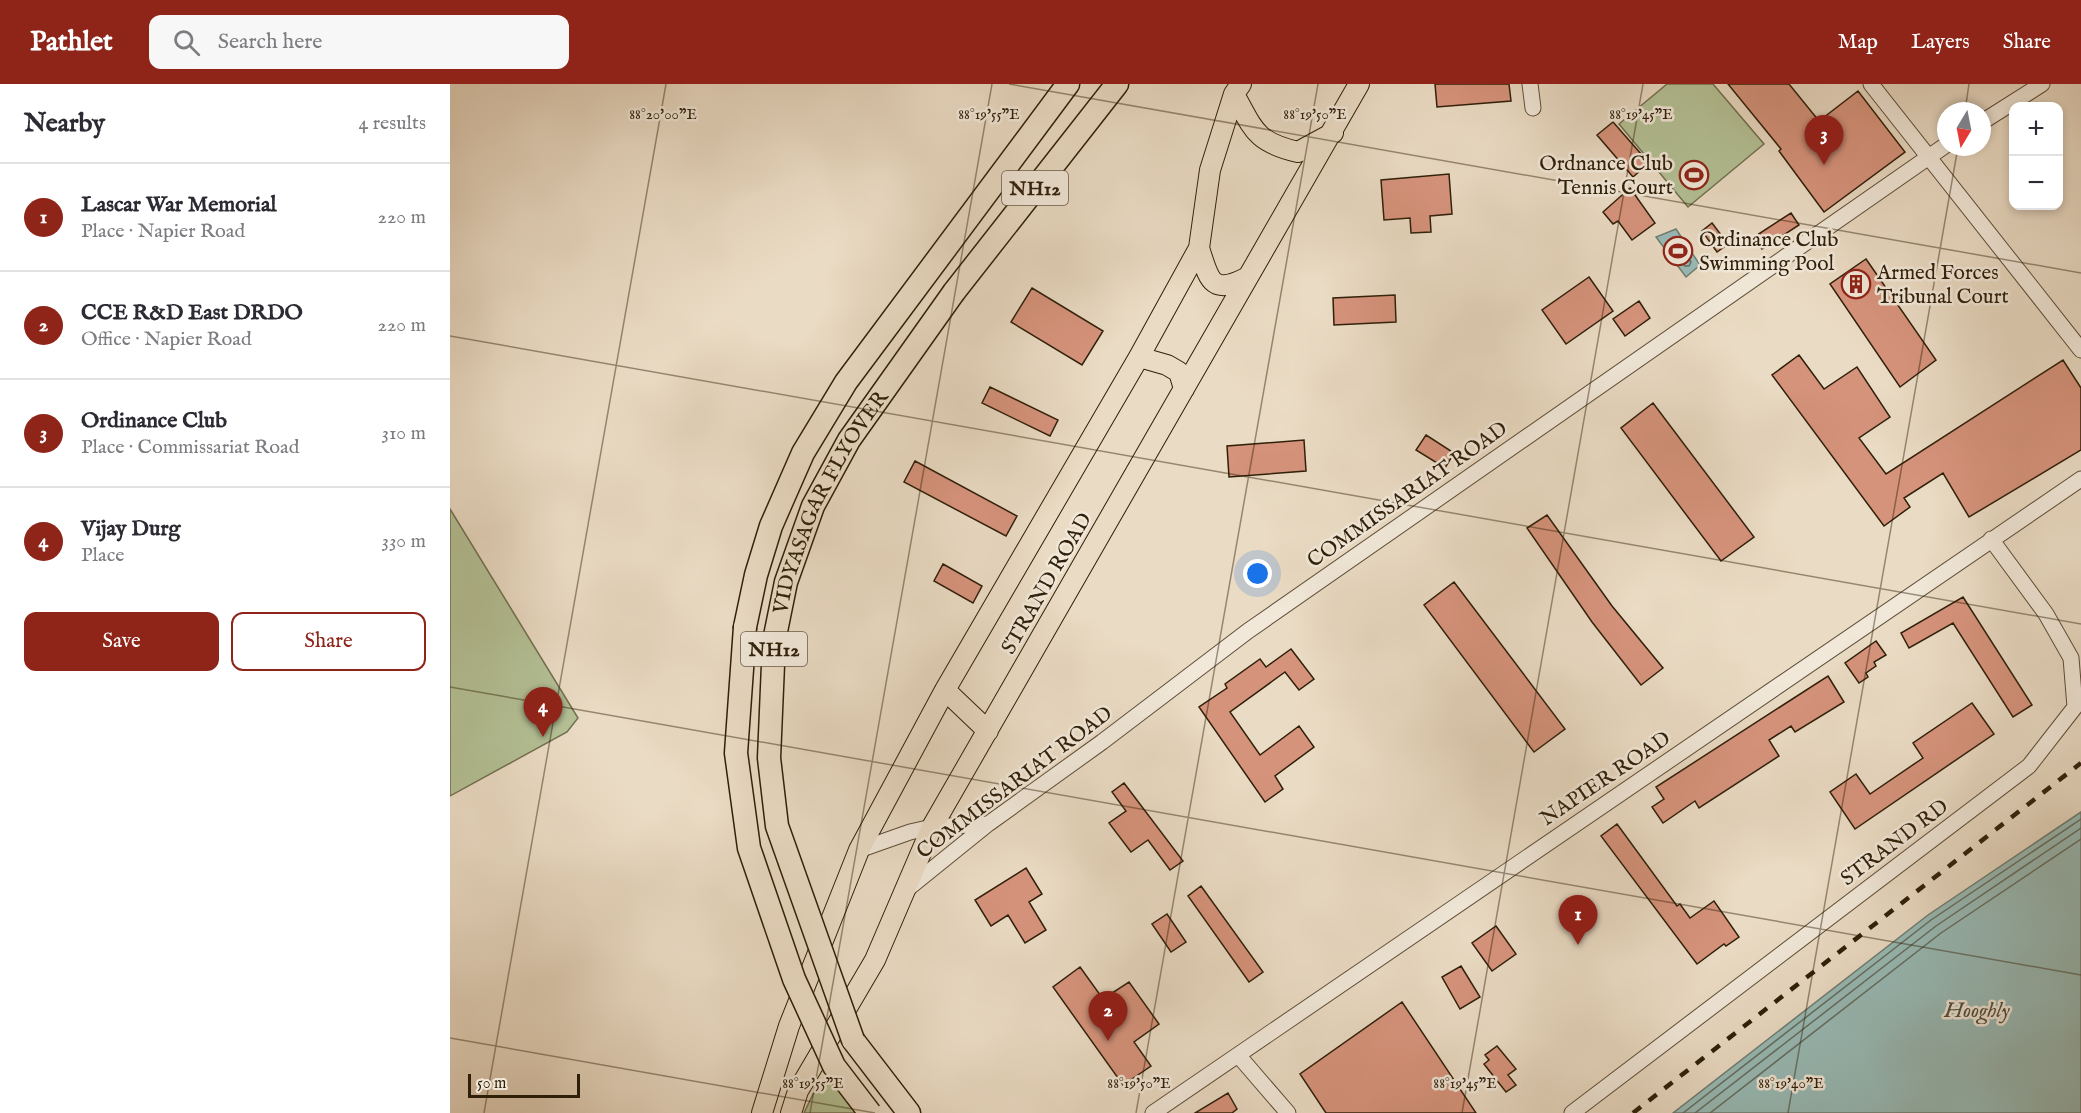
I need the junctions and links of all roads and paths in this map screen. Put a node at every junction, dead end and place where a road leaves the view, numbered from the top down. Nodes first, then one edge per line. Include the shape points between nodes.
1 (1068, 84) edge
2 (1117, 84) edge
3 (1359, 84) edge
4 (1530, 84) edge
5 (1870, 84) edge
6 (2032, 86) edge
7 (1237, 89) edge
8 (1533, 108) dead end
9 (1991, 116) edge
10 (1333, 133) junction
11 (1937, 150) edge
12 (1928, 156) junction
13 (1199, 248) junction
14 (1246, 278) junction
15 (2081, 350) edge
16 (1139, 357) junction
17 (1184, 389) junction
18 (2081, 479) edge
19 (1991, 539) junction
20 (945, 690) junction
21 (988, 731) junction
22 (988, 824) junction
23 (932, 827) junction
24 (859, 850) junction
25 (903, 893) junction
26 (1238, 1055) junction
27 (762, 1113) edge
28 (790, 1113) edge
29 (870, 1113) edge
30 (909, 1113) edge
31 (1153, 1113) edge
32 (1288, 1113) edge
33 (1572, 1113) edge

1 - 29 highway, VIDYASAGAR FLYOVER / NH12, bridge via 846,382 803,453 771,526 745,627 736,753 749,848 794,979 834,1066
2 - 30 highway, VIDYASAGAR FLYOVER / NH12, bridge via 954,292 849,440 813,506 786,582 774,641 769,758 777,826 853,1040
3 - 10 main road, STRAND ROAD
4 - 8 street
5 - 12 street
6 - 9 street
7 - 10 main road via 1253,129 1271,146 1298,152
7 - 13 main road, STRAND ROAD via 1210,170
10 - 14 main road, STRAND ROAD
11 - 12 street, COMMISSARIAT ROAD
12 - 15 street
12 - 22 street, COMMISSARIAT ROAD via 1248,631
13 - 14 main road via 1209,280 1215,285 1230,286
13 - 16 main road, STRAND ROAD
14 - 17 main road, STRAND ROAD
16 - 17 main road via 1179,372
16 - 20 main road, STRAND ROAD
17 - 21 main road, STRAND ROAD
18 - 19 street, NAPIER ROAD
19 - 26 street, NAPIER ROAD
19 - 33 street, STRAND RD via 2046,614 2071,658 2075,707 2029,766
20 - 21 main road
20 - 24 main road, STRAND ROAD
21 - 23 main road, STRAND ROAD
22 - 23 street
22 - 25 street, COMMISSARIAT ROAD
23 - 24 street
23 - 25 main road, STRAND ROAD
24 - 27 main road, STRAND ROAD via 789,1026
25 - 28 main road, STRAND ROAD via 875,960 798,1091
26 - 31 street, NAPIER ROAD
26 - 32 street

